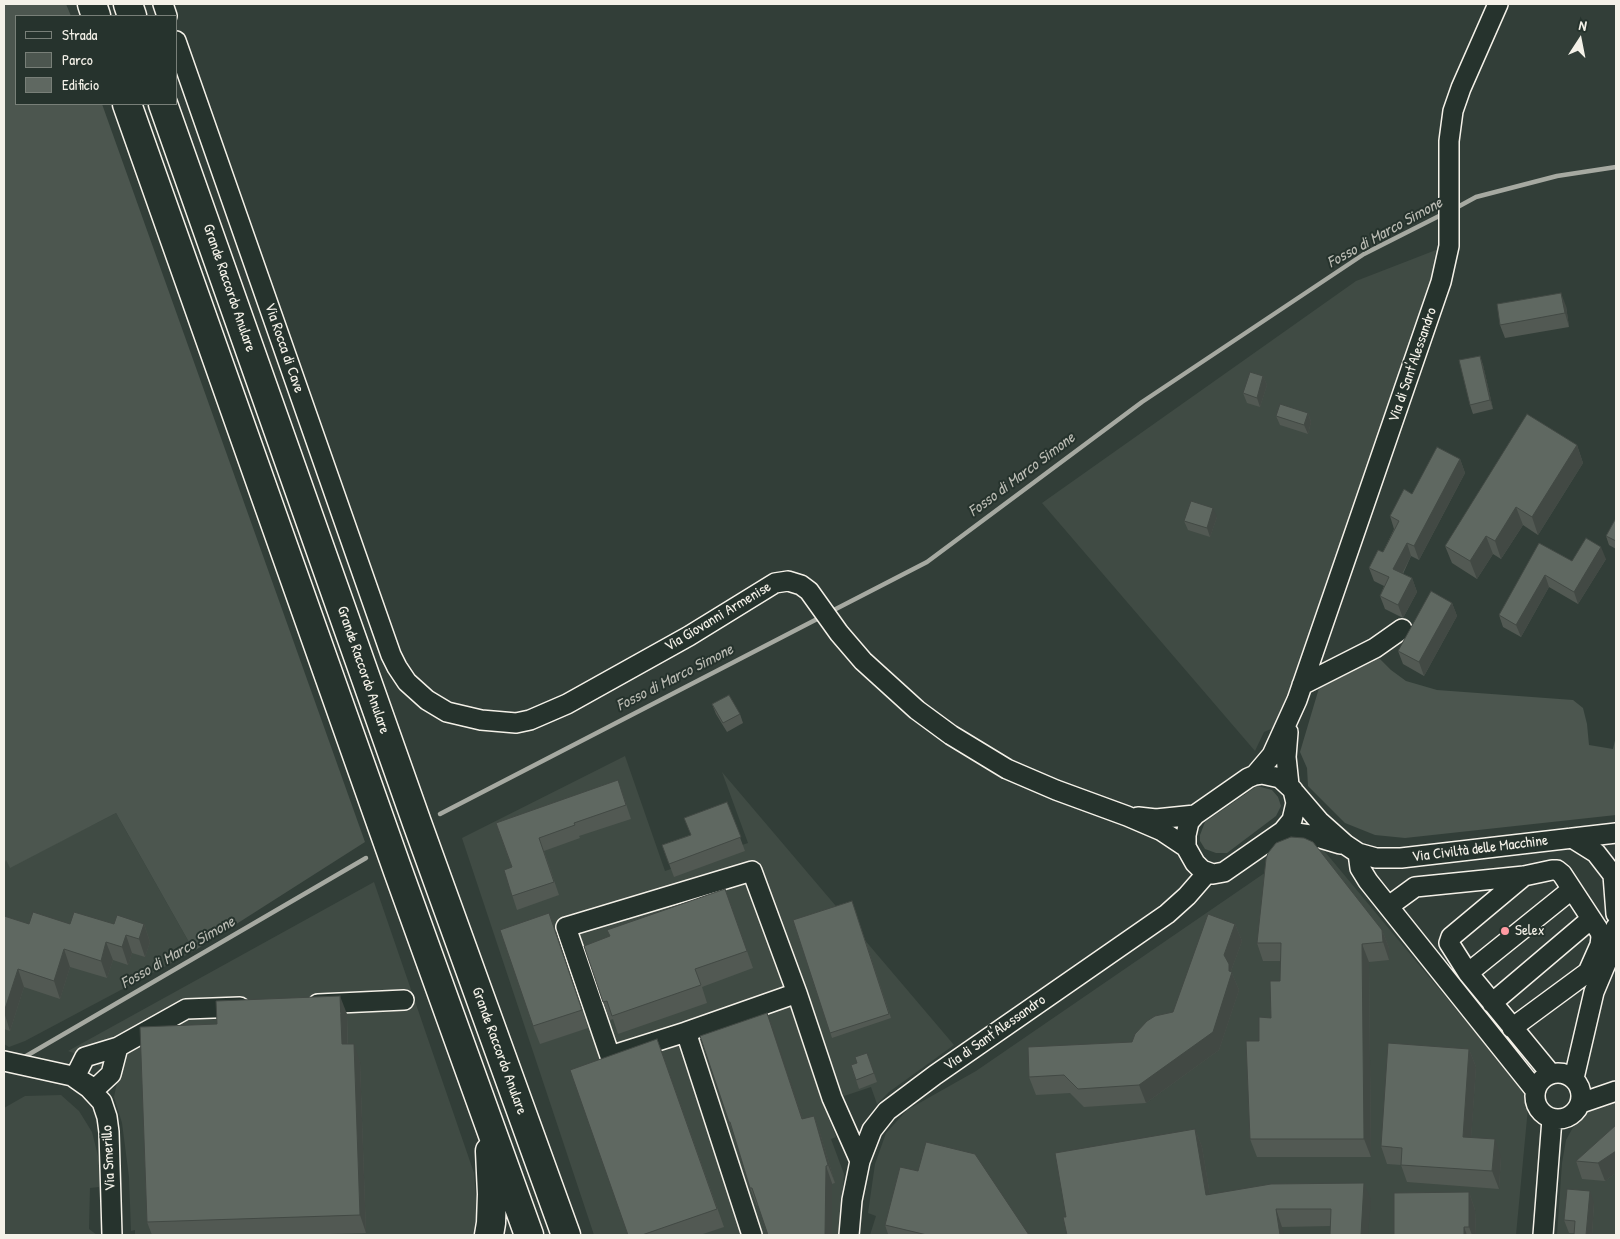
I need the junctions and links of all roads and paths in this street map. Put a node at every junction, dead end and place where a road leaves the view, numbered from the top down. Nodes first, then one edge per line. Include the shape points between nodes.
1 (1498, 4) edge
2 (178, 47) edge
3 (127, 105) edge
4 (163, 105) edge
5 (1402, 629) dead end
6 (391, 655) joint
7 (1302, 685) junction
8 (1289, 721) junction
9 (1255, 775) junction
10 (1292, 789) junction
11 (1195, 815) junction
12 (1127, 816) junction
13 (1283, 831) junction
14 (1616, 833) edge
15 (1572, 838) junction
16 (1186, 847) junction
17 (1352, 849) junction
18 (1207, 873) junction
19 (1615, 874) edge
20 (1524, 876) junction
21 (1571, 890) junction
22 (1388, 906) junction
23 (1616, 914) edge
24 (1591, 919) junction
25 (1616, 927) edge
26 (1468, 973) junction
27 (1595, 973) junction
28 (797, 993) junction
29 (404, 1000) dead end
30 (1492, 1003) junction
31 (305, 1004) edge
32 (256, 1006) edge
33 (1512, 1028) junction
34 (686, 1032) junction
35 (118, 1046) junction
36 (4, 1060) edge
37 (1551, 1074) junction
38 (1574, 1078) junction
39 (80, 1080) junction
40 (1535, 1090) junction
41 (1616, 1091) edge
42 (1581, 1103) junction
43 (1552, 1119) junction
44 (488, 1122) junction
45 (860, 1161) junction
46 (112, 1235) edge
47 (489, 1235) edge
48 (528, 1235) edge
49 (566, 1235) edge
50 (752, 1235) edge
51 (849, 1235) edge
52 (1543, 1235) edge

1 - 7 street, Via di Sant'Alessandro via 1453,111 1449,141 1449,239 1441,282
2 - 6 street, Via Rocca di Cave
3 - 44 highway
4 - 49 highway, Grande Raccordo Anulare
5 - 7 street via 1375,648
6 - 12 street, Via Giovanni Armenise via 407,682 436,707 468,718 516,723 542,716 567,704 689,636 775,583 797,583 815,598 854,652 928,719 1008,769
7 - 8 street, Via di Sant'Alessandro
8 - 9 street, Via di Sant'Alessandro via 1272,755
8 - 10 street, Via di Sant'Alessandro via 1286,746
9 - 10 street via 1274,776
9 - 11 street, Via di Sant'Alessandro
10 - 13 street, Via di Sant'Alessandro via 1296,803 1294,814
10 - 17 street via 1319,821
11 - 12 street, Via Giovanni Armenise via 1156,819
11 - 16 street via 1187,828
12 - 16 street, Via Giovanni Armenise via 1162,831
13 - 17 street, Via Civiltà delle Macchine via 1310,835
13 - 18 street, Via di Sant'Alessandro via 1228,869 1218,874
14 - 15 street, Via Civiltà delle Macchine
15 - 17 street, Via Civiltà delle Macchine via 1402,858 1376,858
15 - 19 street via 1596,853
16 - 18 street via 1195,863
17 - 22 street via 1362,872
18 - 45 street, Via di Sant'Alessandro via 1167,914 893,1105 872,1130
19 - 23 street
20 - 21 street via 1557,870
20 - 22 street via 1415,887
20 - 26 street via 1451,937 1449,943
21 - 24 street
21 - 26 street
22 - 40 street
24 - 27 street via 1601,937
24 - 30 street
25 - 27 street via 1615,942
26 - 30 street
27 - 33 street
27 - 38 street via 1594,992
28 - 34 street
28 - 34 street via 752,871 566,927 610,1056
28 - 45 street via 832,1098
29 - 31 street
30 - 33 street
32 - 35 street via 186,1009
33 - 37 street
34 - 50 street
35 - 39 street via 86,1057 77,1073
35 - 39 street via 111,1074 95,1089
36 - 39 street, Via Smerillo via 63,1072
37 - 38 street via 1559,1072
37 - 40 street via 1544,1077
38 - 42 street via 1581,1090
39 - 46 street, Via Smerillo via 102,1102 106,1117
40 - 43 street via 1536,1105
41 - 42 street
42 - 43 street via 1573,1115
43 - 52 street
44 - 47 highway via 492,1194
44 - 48 highway
45 - 51 street, Via di Sant'Alessandro

